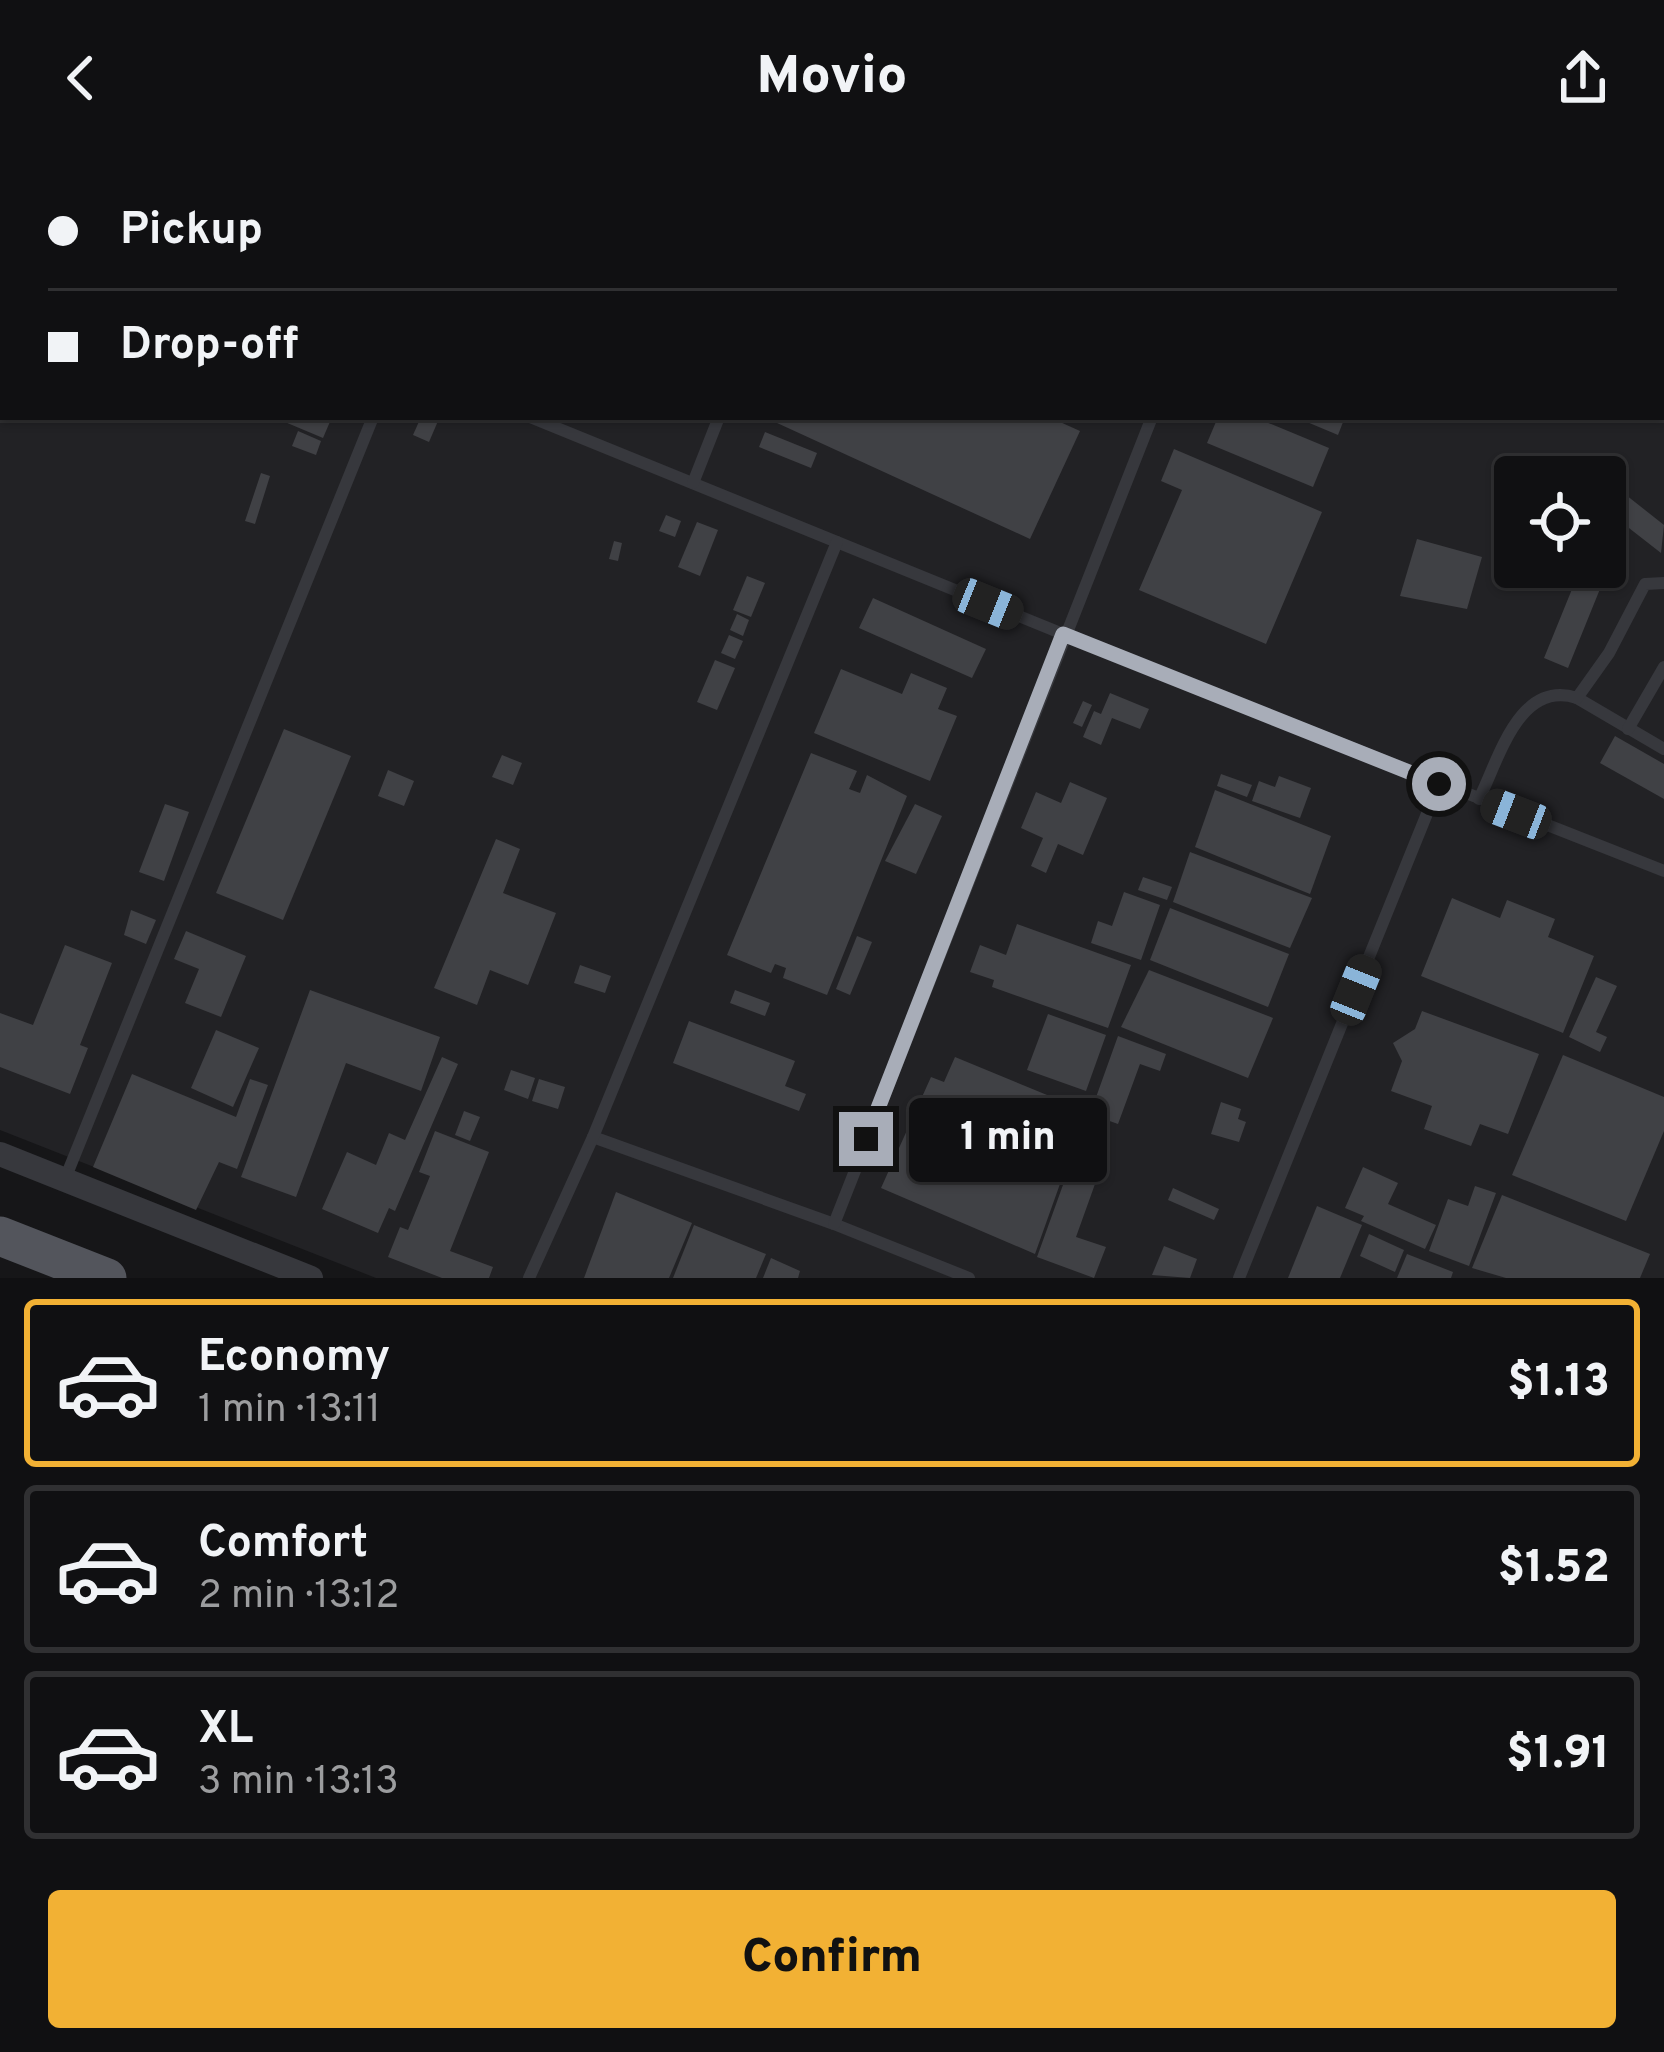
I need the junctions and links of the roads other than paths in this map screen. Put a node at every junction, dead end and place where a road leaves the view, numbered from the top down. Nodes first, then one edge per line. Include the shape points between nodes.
1 (373, 420) edge
2 (537, 420) edge
3 (718, 420) edge
4 (1150, 420) edge
5 (693, 483) junction
6 (837, 542) junction
7 (1664, 583) edge
8 (1063, 634) junction
9 (1664, 667) edge
10 (1577, 698) junction
11 (1628, 729) junction
12 (1664, 749) edge
13 (1439, 784) junction
14 (1479, 799) junction
15 (1664, 872) edge
16 (593, 1137) junction
17 (0, 1154) edge
18 (64, 1180) junction
19 (834, 1223) junction
20 (0, 1236) edge
21 (107, 1278) edge
22 (311, 1278) edge
23 (529, 1278) edge
24 (969, 1278) edge
25 (1239, 1278) edge

1 - 18 lane
2 - 5 lane
3 - 5 lane
4 - 8 lane
5 - 6 lane
6 - 8 lane
6 - 16 lane
7 - 10 lane via 1645,584
8 - 13 lane
8 - 19 lane
9 - 11 lane
10 - 11 lane
10 - 14 lane via 1559,692 1520,714
11 - 12 lane
13 - 14 lane
13 - 25 lane
14 - 15 lane
16 - 19 lane
16 - 23 lane
17 - 18 street
18 - 22 street
19 - 24 lane
20 - 21 main road

